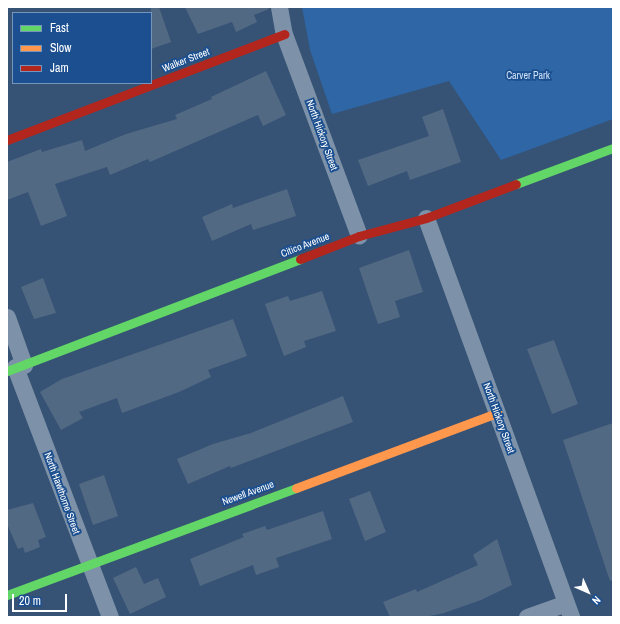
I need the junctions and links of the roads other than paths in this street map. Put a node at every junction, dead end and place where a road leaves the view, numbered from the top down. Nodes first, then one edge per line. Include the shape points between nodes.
1 (279, 7) edge
2 (284, 34) junction
3 (7, 140) edge
4 (613, 148) edge
5 (426, 218) junction
6 (359, 236) junction
7 (7, 317) edge
8 (15, 368) edge
9 (497, 413) junction
10 (88, 564) junction
11 (7, 595) edge
12 (568, 610) edge
13 (110, 617) edge
14 (527, 617) edge

1 - 2 street, North Hickory Street
2 - 3 street, Walker Street
2 - 6 street, North Hickory Street
4 - 5 street, Citico Avenue
5 - 6 street, Citico Avenue
5 - 9 street, North Hickory Street
6 - 8 street, Citico Avenue
7 - 8 street, North Hawthorne Street
8 - 10 street, North Hawthorne Street
9 - 10 street, Newell Avenue
9 - 12 street, North Hickory Street
10 - 11 street, Newell Avenue
10 - 13 street, North Hawthorne Street
12 - 14 street

